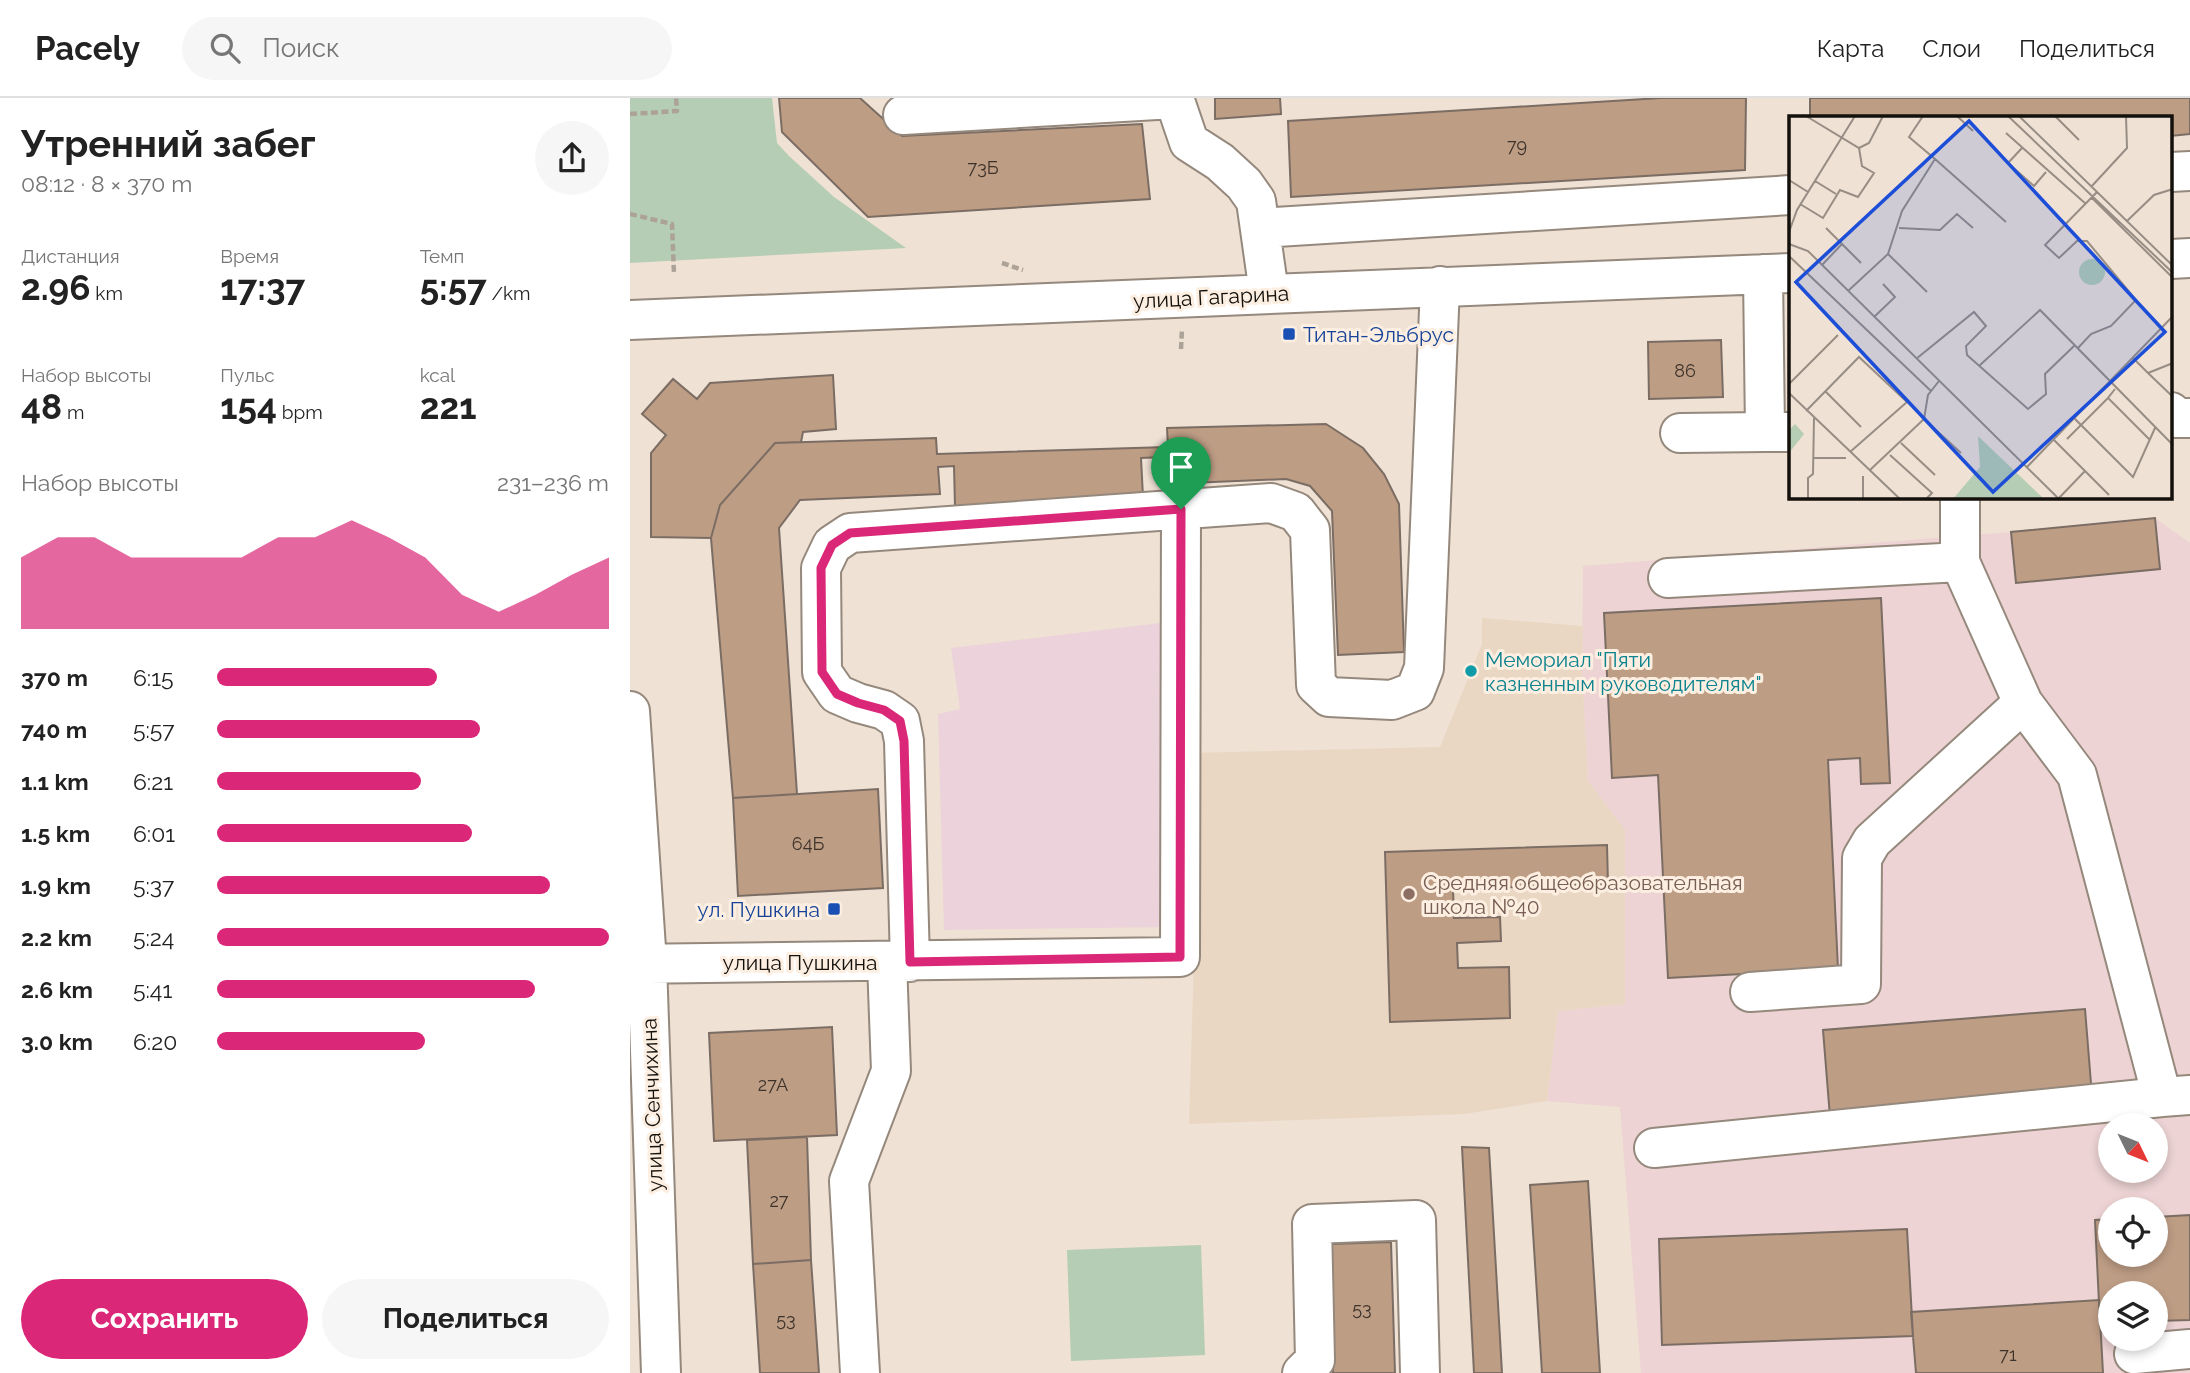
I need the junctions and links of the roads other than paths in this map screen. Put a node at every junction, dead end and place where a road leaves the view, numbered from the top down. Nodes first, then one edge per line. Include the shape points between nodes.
1 (1174, 99) edge
2 (903, 115) dead end
3 (2190, 171) edge
4 (2172, 172) edge
5 (1789, 195) edge
6 (1260, 228) junction
7 (2190, 258) edge
8 (2172, 259) edge
9 (1777, 274) edge
10 (1440, 286) junction
11 (1269, 293) junction
12 (630, 320) edge
13 (2172, 418) edge
14 (2190, 418) edge
15 (1778, 432) edge
16 (1680, 433) dead end
17 (1960, 499) edge
18 (1181, 509) junction
19 (1960, 562) junction
20 (1668, 578) dead end
21 (2023, 704) junction
22 (630, 711) edge
23 (899, 962) junction
24 (639, 964) edge
25 (1749, 992) dead end
26 (2176, 1096) edge
27 (1654, 1148) dead end
28 (642, 1149) edge
29 (2190, 1349) edge
30 (2134, 1354) dead end
31 (661, 1373) edge
32 (860, 1373) edge
33 (1303, 1373) edge
34 (1420, 1373) edge

1 - 2 street
1 - 6 street via 1189,142 1220,162 1256,201
3 - 4 street
5 - 6 street
6 - 11 street
7 - 8 street
9 - 10 street, улица Гагарина
9 - 15 street
10 - 11 street, улица Гагарина
10 - 18 street via 1424,668 1415,691 1392,700 1329,697 1317,685 1310,530 1296,512 1271,503
11 - 12 street, улица Гагарина
13 - 14 street
15 - 16 street
17 - 19 street
18 - 23 street, улица Пушкина via 1180,957
18 - 23 street via 850,533 832,545 821,568 822,672 837,694 884,710 900,721 904,741
19 - 20 street
19 - 21 street
21 - 25 street via 1872,841 1862,858 1861,984
21 - 26 street via 2077,775
22 - 24 street, улица Сенчихина
23 - 24 street, улица Пушкина
23 - 32 street via 891,1071 849,1181
24 - 28 street, улица Сенчихина
26 - 27 street
28 - 31 street, улица Сенчихина
29 - 30 street
33 - 34 street via 1315,1360 1312,1224 1416,1220

